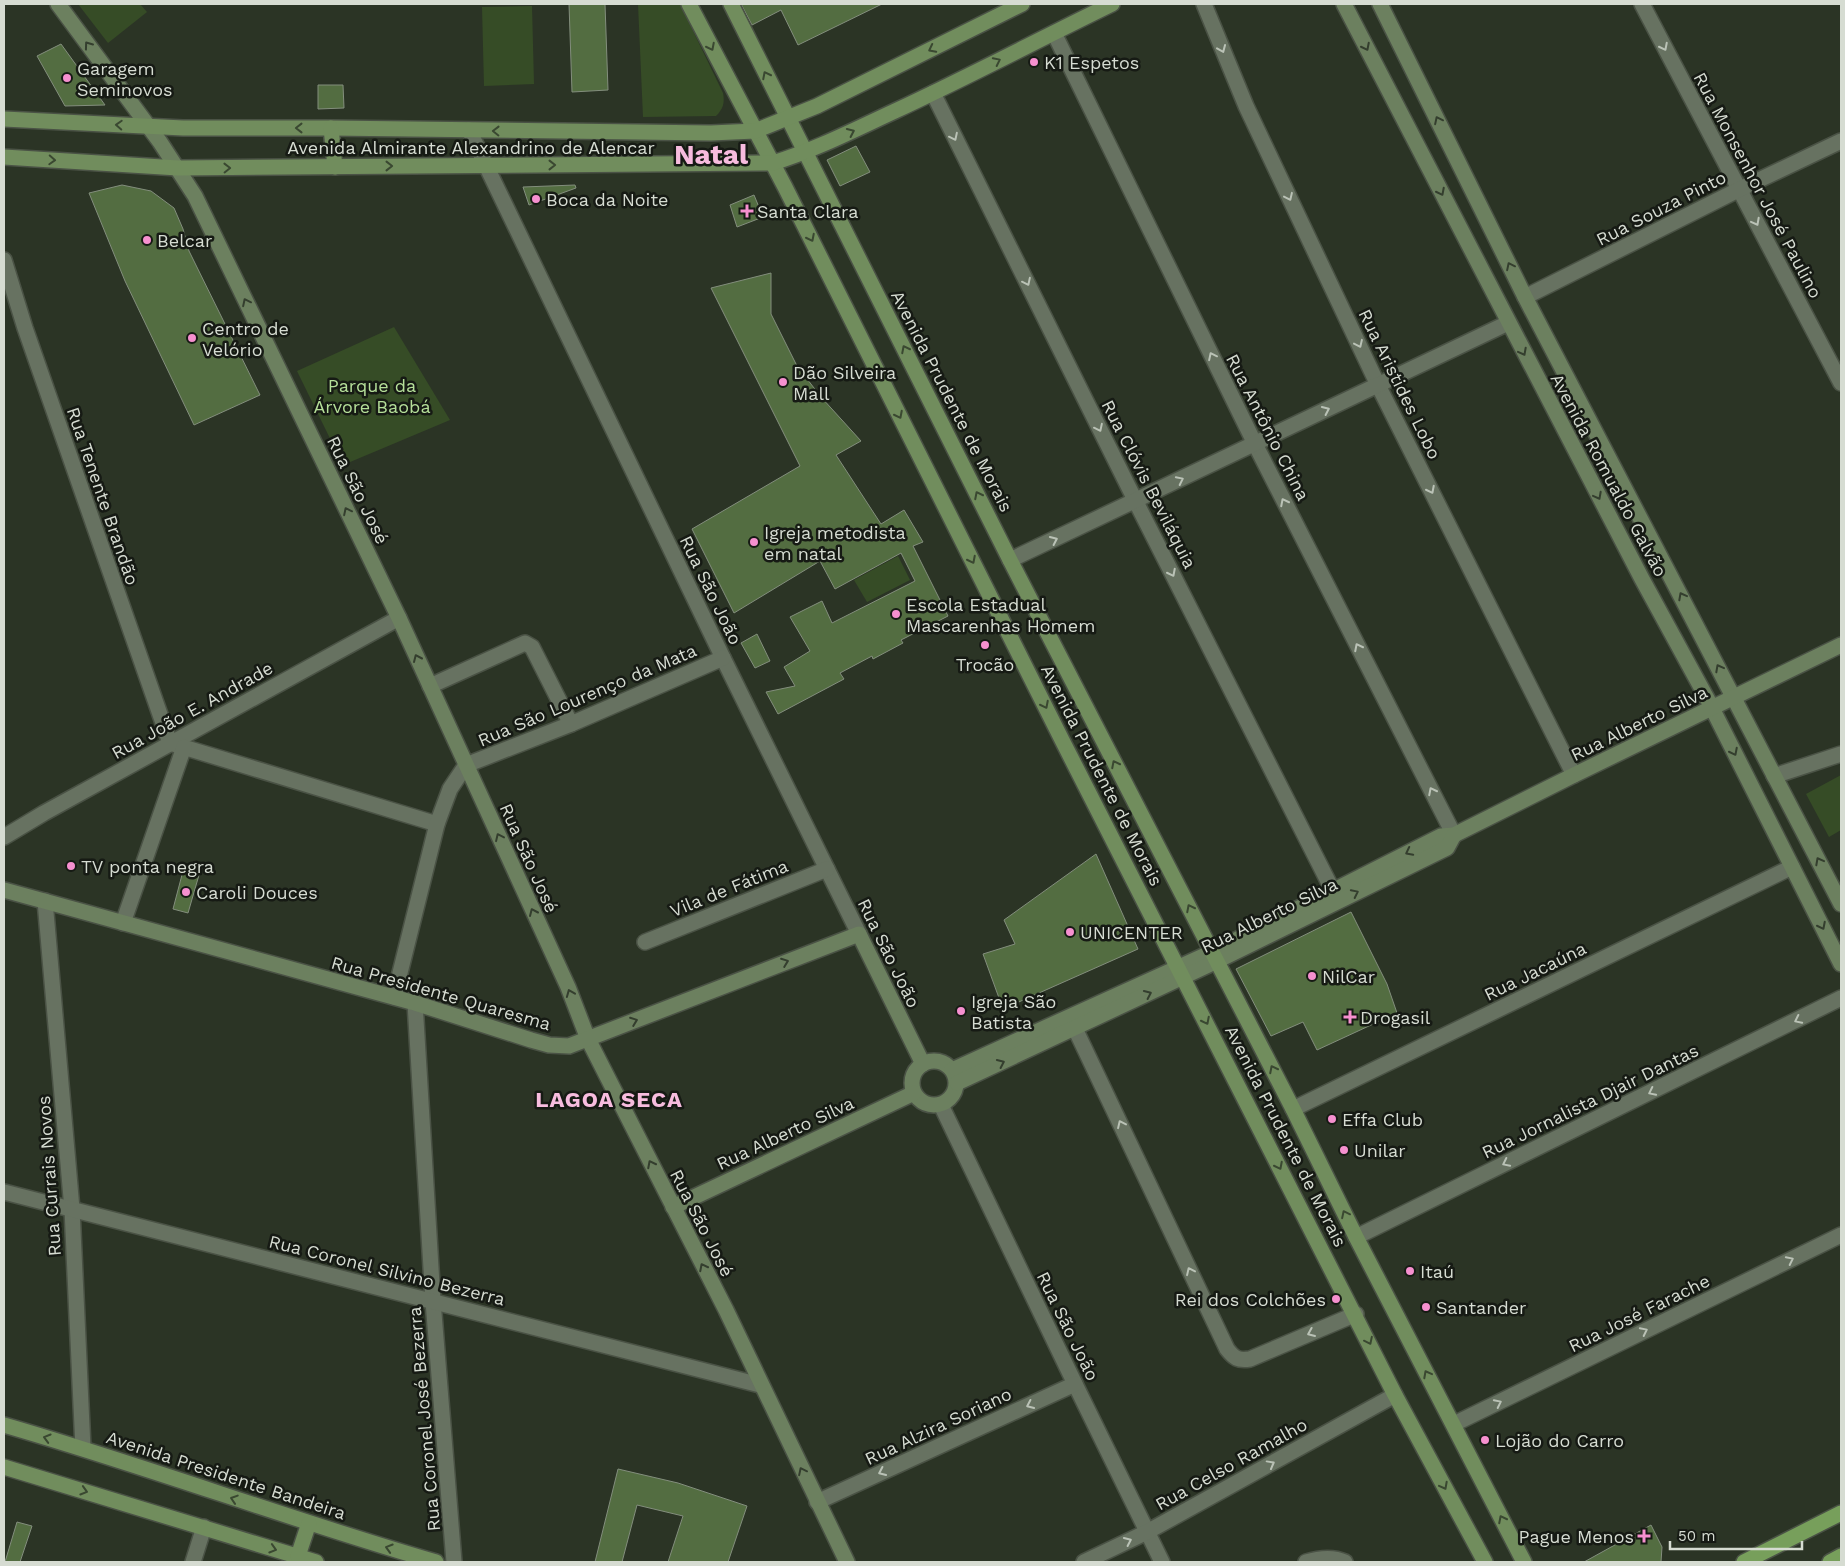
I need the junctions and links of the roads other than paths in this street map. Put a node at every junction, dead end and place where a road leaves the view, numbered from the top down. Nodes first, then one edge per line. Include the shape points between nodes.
1 (58, 4) edge
2 (689, 4) edge
3 (731, 4) edge
4 (1022, 4) edge
5 (1112, 4) edge
6 (1204, 4) edge
7 (1344, 4) edge
8 (1380, 4) edge
9 (1642, 4) edge
10 (1054, 33) junction
11 (933, 93) junction
12 (789, 118) junction
13 (4, 119) edge
14 (148, 127) junction
15 (331, 128) junction
16 (469, 130) junction
17 (755, 131) junction
18 (1841, 141) edge
19 (806, 152) junction
20 (4, 158) edge
21 (773, 164) junction
22 (486, 165) junction
23 (335, 167) junction
24 (178, 168) junction
25 (1738, 190) junction
26 (4, 260) edge
27 (1525, 297) junction
28 (1508, 323) junction
29 (1841, 383) edge
30 (1378, 385) junction
31 (1255, 444) junction
32 (1136, 502) junction
33 (1010, 560) junction
34 (399, 618) junction
35 (1841, 645) edge
36 (723, 658) junction
37 (430, 686) junction
38 (1734, 697) junction
39 (1712, 709) junction
40 (570, 724) junction
41 (177, 745) junction
42 (1841, 754) edge
43 (466, 765) junction
44 (1574, 775) junction
45 (1774, 776) junction
46 (437, 824) junction
47 (1454, 835) junction
48 (4, 837) edge
49 (1792, 866) junction
50 (827, 870) junction
51 (4, 890) edge
52 (1333, 891) junction
53 (45, 901) junction
54 (1841, 904) edge
55 (123, 922) junction
56 (859, 934) junction
57 (645, 942) dead end
58 (1215, 956) junction
59 (1841, 964) edge
60 (1181, 972) junction
61 (394, 997) junction
62 (1841, 998) edge
63 (415, 1003) junction
64 (1072, 1023) junction
65 (588, 1039) junction
66 (923, 1064) junction
67 (954, 1077) junction
68 (914, 1093) junction
69 (941, 1105) junction
70 (1294, 1109) junction
71 (4, 1192) edge
72 (673, 1207) junction
73 (72, 1208) junction
74 (1841, 1235) edge
75 (1356, 1237) junction
76 (433, 1301) junction
77 (1356, 1314) junction
78 (1075, 1384) junction
79 (760, 1385) junction
80 (1395, 1394) junction
81 (1454, 1424) junction
82 (4, 1425) edge
83 (83, 1448) junction
84 (4, 1468) edge
85 (817, 1502) junction
86 (1841, 1513) edge
87 (309, 1523) junction
88 (204, 1527) junction
89 (1147, 1532) junction
90 (298, 1556) junction
91 (1841, 1556) edge
92 (193, 1562) edge
93 (316, 1562) edge
94 (436, 1562) edge
95 (454, 1562) edge
96 (847, 1562) edge
97 (1084, 1562) edge
98 (1162, 1562) edge
99 (1306, 1562) edge
100 (1345, 1562) edge
101 (1485, 1562) edge
102 (1524, 1562) edge
103 (1744, 1562) edge
104 (1830, 1562) edge

14 -> 1 main road, Rua São José
2 -> 17 main road, Avenida Prudente de Morais
12 -> 3 main road, Avenida Prudente de Morais
4 -> 12 main road, Avenida Almirante Alexandrino de Alencar
5 - 10 main road, Avenida Almirante Alexandrino de Alencar
6 -> 30 street, Rua Aristides Lobo via 1246,106
7 -> 28 main road, Avenida Romualdo Galvão
27 -> 8 main road, Avenida Romualdo Galvão
9 -> 25 street, Rua Monsenhor José Paulino
11 -> 10 main road, Avenida Almirante Alexandrino de Alencar
31 -> 10 street, Rua Antônio China
19 -> 11 main road, Avenida Almirante Alexandrino de Alencar
11 -> 32 street, Rua Clóvis Beviláquia
12 - 17 main road, Avenida Almirante Alexandrino de Alencar
12 - 19 main road, Avenida Prudente de Morais
14 -> 13 main road, Avenida Almirante Alexandrino de Alencar
15 -> 14 main road, Avenida Almirante Alexandrino de Alencar
14 - 24 main road, Rua São José
15 - 16 main road, Avenida Almirante Alexandrino de Alencar
15 - 23 main road
17 -> 16 main road, Avenida Almirante Alexandrino de Alencar
16 - 22 street, Rua São João
17 - 21 main road, Avenida Prudente de Morais
18 - 25 street, Rua Souza Pinto
19 - 21 main road, Avenida Almirante Alexandrino de Alencar
33 -> 19 main road, Avenida Prudente de Morais
20 -> 24 main road, Avenida Almirante Alexandrino de Alencar
22 -> 21 main road, Avenida Almirante Alexandrino de Alencar
21 -> 60 main road, Avenida Prudente de Morais
23 -> 22 main road, Avenida Almirante Alexandrino de Alencar
22 - 36 street, Rua São João
24 -> 23 main road, Avenida Almirante Alexandrino de Alencar
34 -> 24 main road, Rua São José
25 - 27 street, Rua Souza Pinto
25 -> 29 street, Rua Monsenhor José Paulino
26 - 41 street, Rua Tenente Brandão via 25,328
38 -> 27 main road, Avenida Romualdo Galvão
28 - 30 street
28 -> 39 main road, Avenida Romualdo Galvão
31 -> 30 street
30 -> 44 street, Rua Aristides Lobo
32 -> 31 street
47 -> 31 street, Rua Antônio China
33 -> 32 street
32 -> 52 street, Rua Clóvis Beviláquia
58 -> 33 main road, Avenida Prudente de Morais
37 -> 34 main road, Rua São José
34 - 41 street, Rua João E. Andrade
35 - 38 main road, Rua Alberto Silva
36 - 40 street, Rua São Lourenço da Mata
36 - 50 street, Rua São João
37 - 40 street via 525,643 532,647
37 - 43 main road, Rua São José
38 - 39 main road, Rua Alberto Silva
38 - 45 main road, Avenida Romualdo Galvão
39 - 44 main road, Rua Alberto Silva
39 -> 49 main road, Avenida Romualdo Galvão
40 - 43 street, Rua São Lourenço da Mata
41 - 46 street
41 - 48 street, Rua João E. Andrade via 42,807
41 - 55 street
42 - 45 street
43 - 46 street via 450,789
65 -> 43 main road, Rua São José via 568,987
44 - 47 main road, Rua Alberto Silva
54 -> 45 main road, Avenida Romualdo Galvão
46 - 61 street
47 -> 52 main road, Rua Alberto Silva via 1441,836
58 -> 47 main road, Rua Alberto Silva via 1446,848
49 -> 59 main road, Avenida Romualdo Galvão
49 - 70 street, Rua Jacaúna
50 - 56 street, Rua São João
50 - 57 street, Vila de Fátima
51 - 53 main road, Rua Presidente Quaresma
52 - 58 main road, Rua Alberto Silva
53 - 55 main road, Rua Presidente Quaresma
53 - 73 street, Rua Currais Novos
55 - 61 main road, Rua Presidente Quaresma
65 -> 56 main road, Rua Presidente Quaresma
56 - 66 main road, Rua São João
58 - 60 main road, Rua Alberto Silva
70 -> 58 main road, Avenida Prudente de Morais
60 - 64 main road, Rua Alberto Silva
60 -> 77 main road, Avenida Prudente de Morais
61 - 63 main road, Rua Presidente Quaresma
62 -> 75 street, Rua Jornalista Djair Dantas
63 - 65 main road, Rua Presidente Quaresma via 549,1045 569,1046
63 - 76 street, Rua Coronel José Bezerra
64 - 67 main road, Rua Alberto Silva
77 -> 64 street via 1250,1359 1242,1361 1234,1357 1227,1349
72 -> 65 main road, Rua São José
66 - 67 main road via 940,1062
66 - 68 main road via 912,1078
67 - 69 main road via 952,1097
68 - 69 main road via 924,1104
68 - 72 main road, Rua Alberto Silva
69 - 78 street, Rua São João
75 -> 70 main road, Avenida Prudente de Morais
71 - 73 street, Rua Coronel Silvino Bezerra
79 -> 72 main road, Rua São José
73 - 76 street, Rua Coronel Silvino Bezerra
73 - 83 street, Rua Currais Novos
81 -> 74 street, Rua José Farache
81 -> 75 main road, Avenida Prudente de Morais
76 - 79 street, Rua Coronel Silvino Bezerra
76 - 95 street, Rua Coronel José Bezerra
77 -> 80 main road, Avenida Prudente de Morais
78 -> 85 street, Rua Alzira Soriano
78 - 89 street, Rua São João
85 -> 79 main road, Rua São José
89 -> 80 street, Rua Celso Ramalho
80 -> 101 main road, Avenida Prudente de Morais
102 -> 81 main road, Avenida Prudente de Morais
83 -> 82 main road, Avenida Presidente Bandeira
87 -> 83 main road, Avenida Presidente Bandeira
84 -> 88 main road
85 - 96 main road, Rua São José
86 - 103 highway
87 - 90 main road
94 -> 87 main road, Avenida Presidente Bandeira
88 -> 90 main road
88 - 92 street
97 -> 89 street, Rua Celso Ramalho
89 - 98 street, Rua São João
90 - 93 main road
91 - 104 highway
99 - 100 street via 1317,1558

